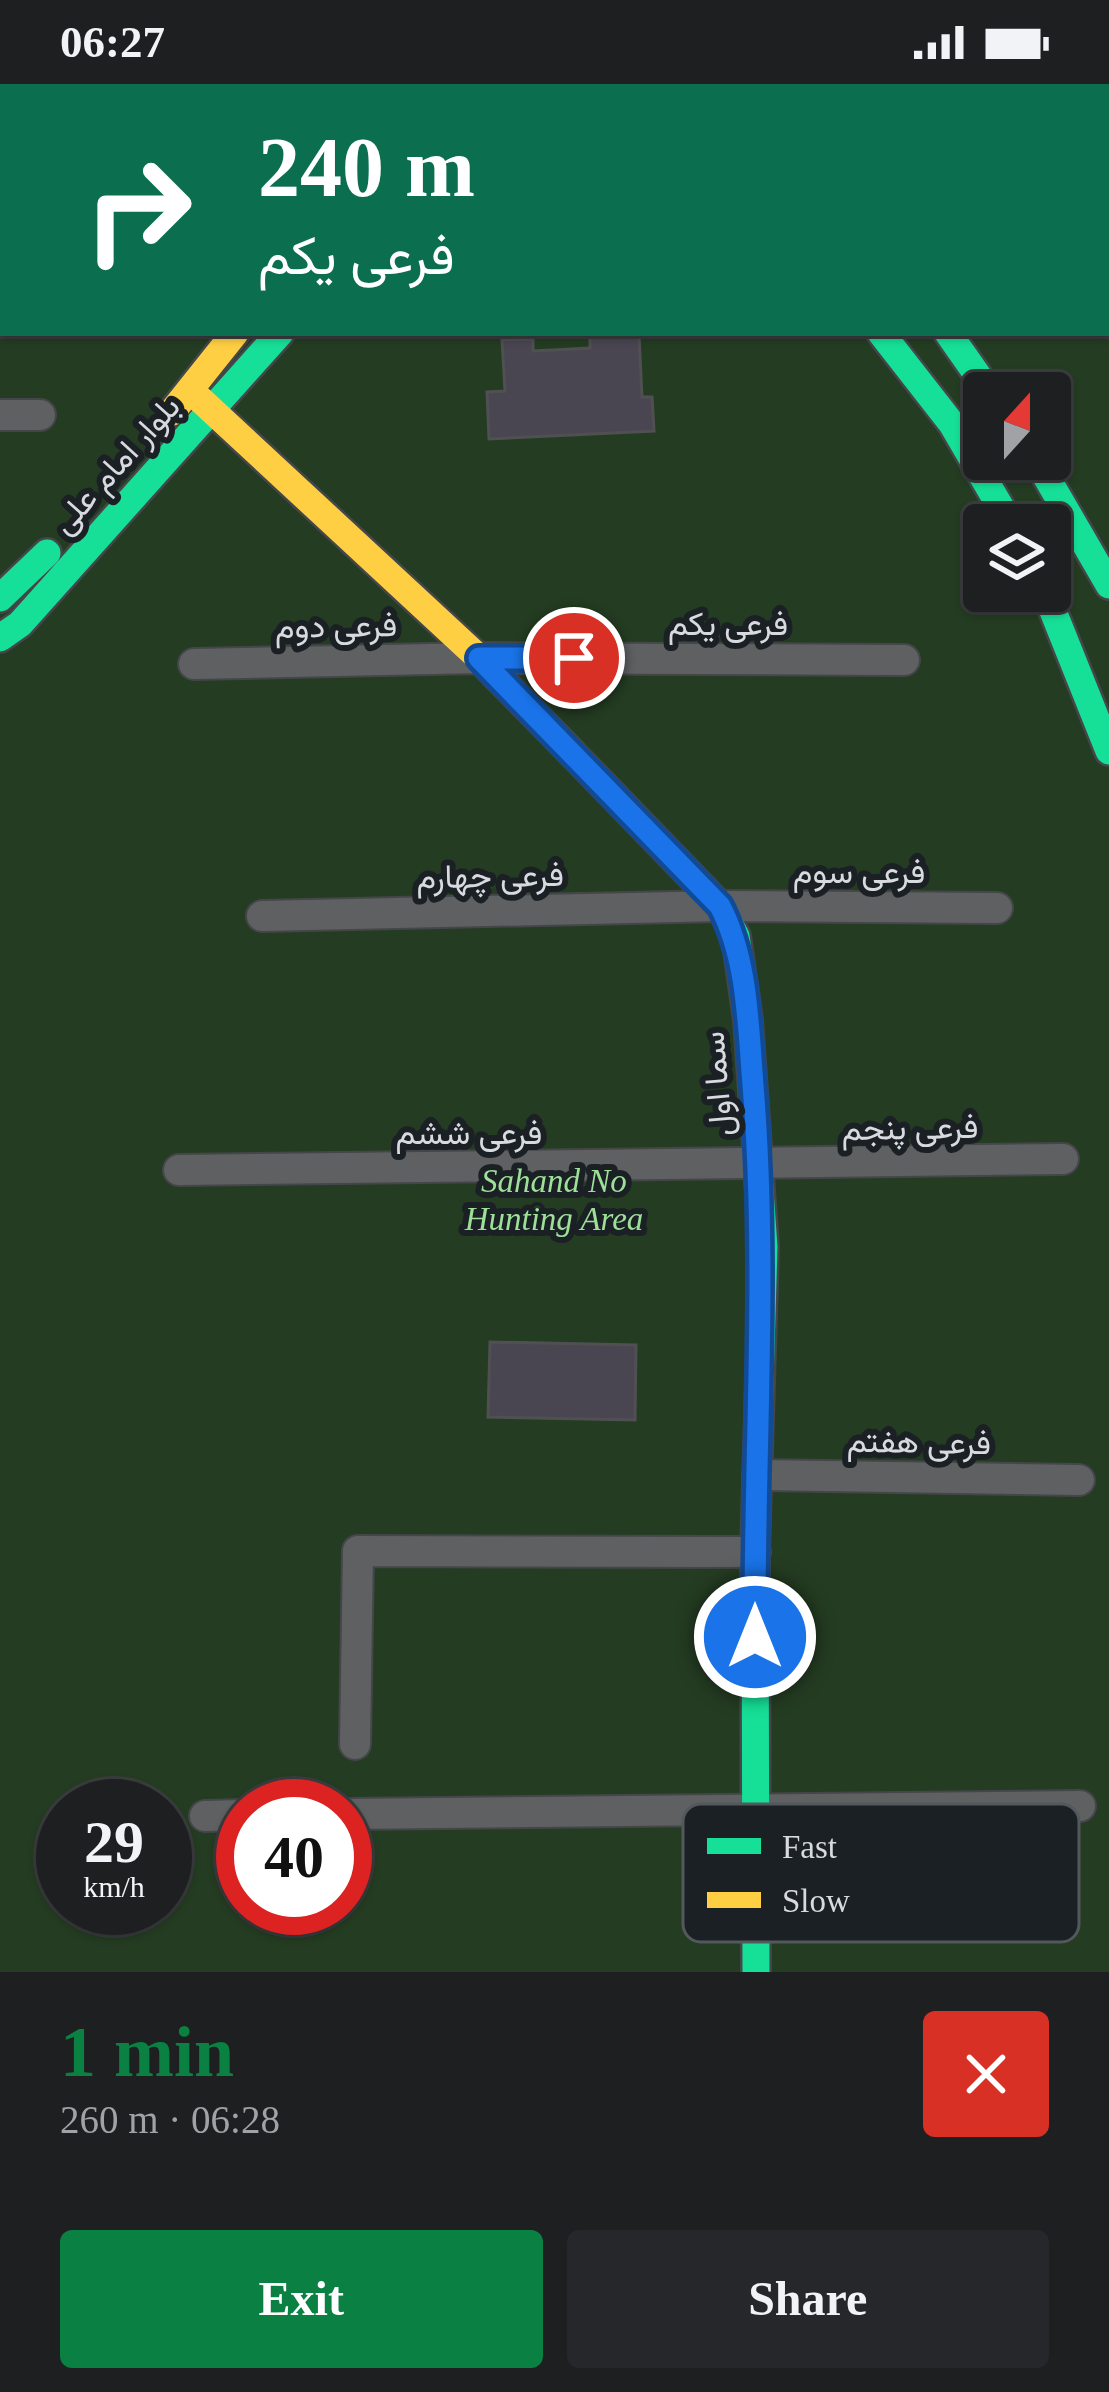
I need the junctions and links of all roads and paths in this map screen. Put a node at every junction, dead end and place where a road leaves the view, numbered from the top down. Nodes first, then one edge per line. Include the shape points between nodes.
1 (233, 336) edge
2 (277, 336) edge
3 (882, 336) edge
4 (950, 336) edge
5 (975, 372) edge
6 (190, 390) junction
7 (212, 409) junction
8 (0, 415) edge
9 (40, 416) dead end
10 (1048, 480) edge
11 (999, 504) edge
12 (1109, 585) edge
13 (0, 598) edge
14 (1053, 612) edge
15 (0, 638) edge
16 (479, 658) junction
17 (904, 661) dead end
18 (194, 664) dead end
19 (1109, 751) edge
20 (720, 906) junction
21 (997, 908) dead end
22 (262, 916) dead end
23 (1064, 1160) dead end
24 (759, 1166) junction
25 (179, 1170) dead end
26 (758, 1475) junction
27 (1079, 1480) dead end
28 (755, 1552) junction
29 (355, 1744) dead end
30 (757, 1804) edge
31 (683, 1809) edge
32 (372, 1814) edge
33 (205, 1816) dead end
34 (216, 1816) edge
35 (756, 1942) edge
36 (756, 1972) edge

1 - 6 street, بلوار امام علی
2 - 7 street, بلوار امام علی
3 - 11 street via 952,424
4 - 5 street
6 - 7 street, سما اول
6 - 13 street, بلوار امام علی via 74,526
7 - 15 street, بلوار امام علی
7 - 16 street, سما اول
8 - 9 street
10 - 12 street
14 - 19 street
16 - 17 street, فرعی یکم
16 - 18 street, فرعی دوم
16 - 20 street, سما اول
20 - 21 street, فرعی سوم
20 - 22 street, فرعی چهارم
20 - 24 street, سما اول via 736,936
23 - 24 street, فرعی پنجم
24 - 25 street, فرعی ششم
24 - 26 street, سما اول
26 - 27 street, فرعی هفتم
26 - 28 street, سما اول
28 - 29 street via 358,1551
28 - 30 street, سما اول
31 - 32 street
33 - 34 street
35 - 36 street, سما اول

